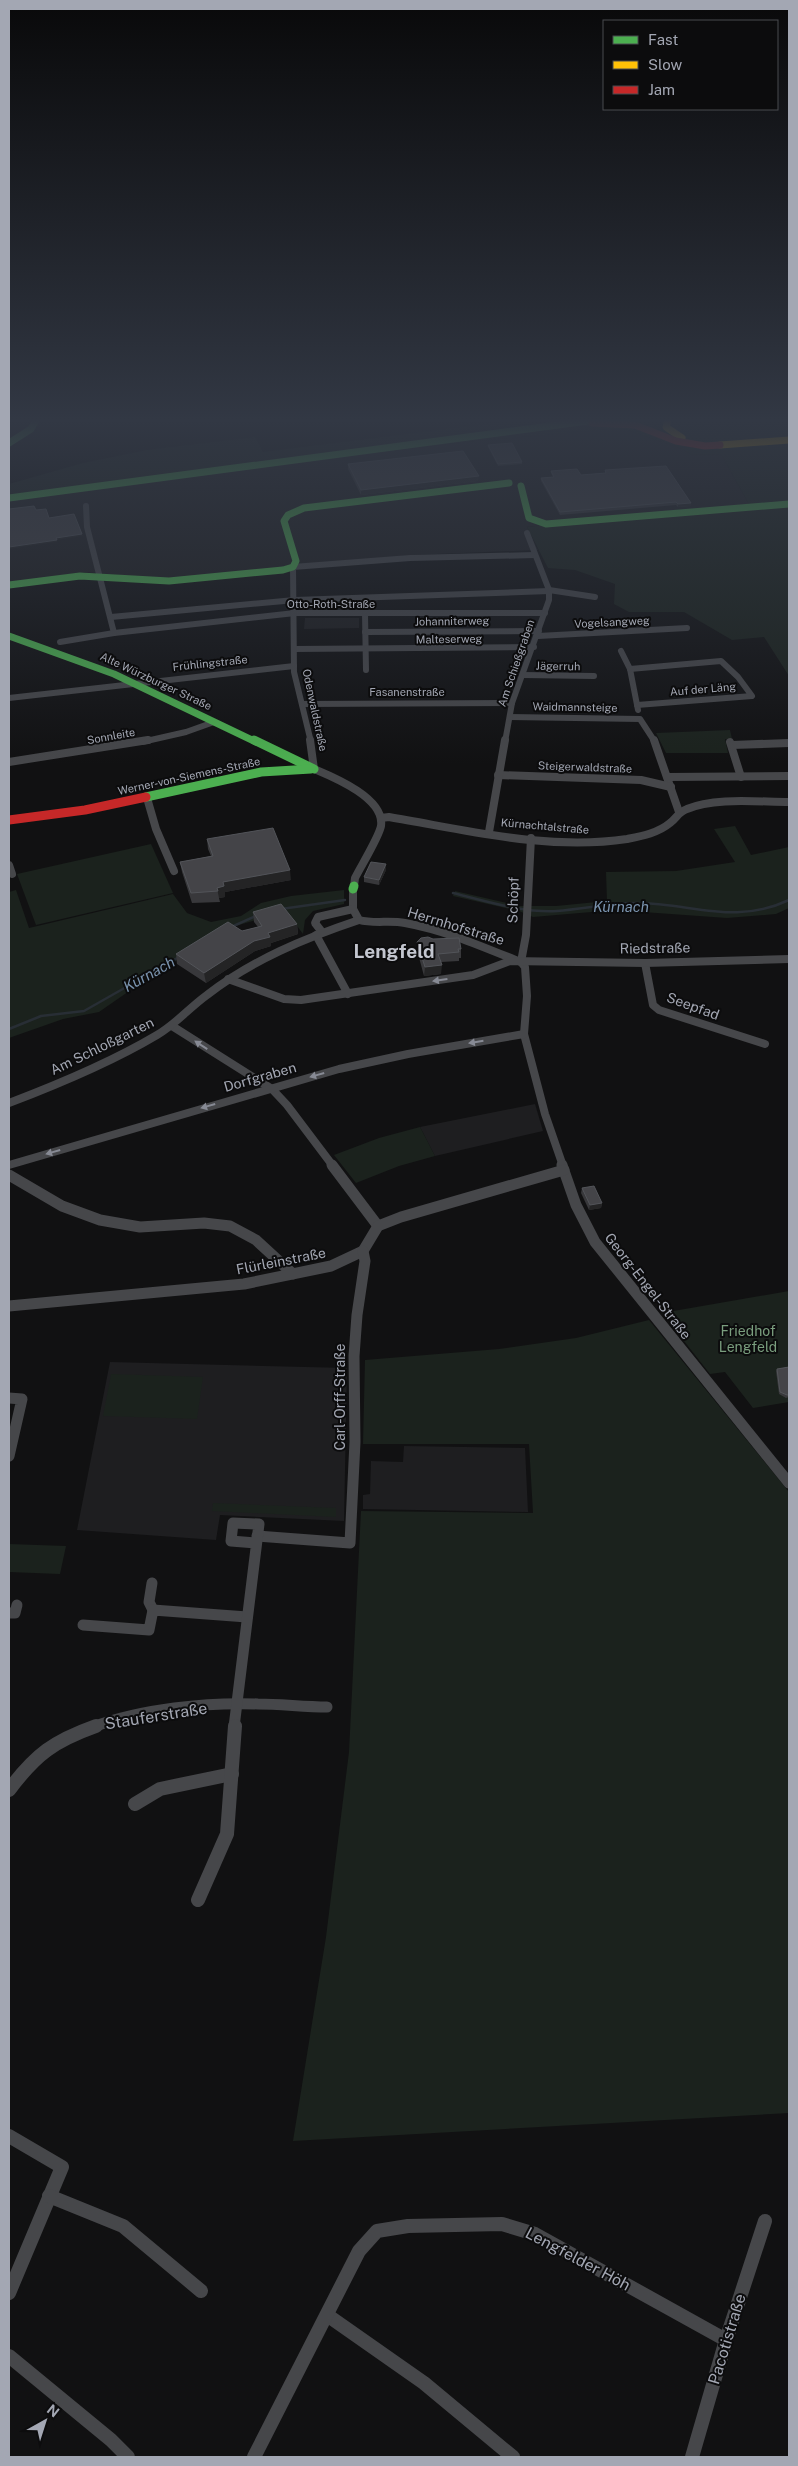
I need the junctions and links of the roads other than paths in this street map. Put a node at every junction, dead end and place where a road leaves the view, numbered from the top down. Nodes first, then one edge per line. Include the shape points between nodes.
1 (89, 534) edge
2 (288, 534) edge
3 (527, 534) edge
4 (534, 555) junction
5 (293, 567) junction
6 (98, 577) junction
7 (9, 585) edge
8 (549, 591) junction
9 (595, 597) dead end
10 (295, 600) junction
11 (295, 613) junction
12 (545, 613) junction
13 (365, 614) junction
14 (111, 617) junction
15 (687, 628) dead end
16 (365, 632) junction
17 (114, 633) junction
18 (539, 634) junction
19 (9, 636) edge
20 (60, 642) dead end
21 (534, 647) junction
22 (294, 649) junction
23 (365, 649) junction
24 (621, 651) dead end
25 (294, 666) junction
26 (630, 668) junction
27 (366, 670) dead end
28 (523, 675) junction
29 (594, 676) dead end
30 (131, 683) junction
31 (9, 698) edge
32 (302, 704) junction
33 (512, 704) junction
34 (637, 706) junction
35 (510, 718) junction
36 (640, 719) junction
37 (214, 722) junction
38 (789, 743) edge
39 (9, 762) edge
40 (289, 764) junction
41 (314, 769) junction
42 (498, 775) junction
43 (789, 776) edge
44 (668, 777) junction
45 (741, 777) junction
46 (671, 787) junction
47 (147, 798) junction
48 (789, 802) edge
49 (679, 812) junction
50 (381, 818) junction
51 (9, 820) edge
52 (489, 832) junction
53 (531, 838) junction
54 (174, 871) dead end
55 (353, 909) junction
56 (359, 920) junction
57 (319, 933) junction
58 (789, 958) edge
59 (521, 962) junction
60 (645, 963) junction
61 (228, 979) junction
62 (348, 994) junction
63 (172, 1026) junction
64 (524, 1034) junction
65 (764, 1044) dead end
66 (272, 1089) junction
67 (9, 1103) edge
68 (9, 1165) edge
69 (564, 1170) junction
70 (9, 1175) edge
71 (378, 1226) junction
72 (363, 1251) junction
73 (293, 1274) junction
74 (9, 1306) edge
75 (9, 1398) edge
76 (9, 1456) edge
77 (789, 1483) edge
78 (152, 1583) dead end
79 (153, 1610) junction
80 (246, 1616) junction
81 (83, 1625) dead end
82 (236, 1704) junction
83 (327, 1707) dead end
84 (232, 1774) junction
85 (9, 1790) edge
86 (135, 1804) dead end
87 (198, 1900) dead end
88 (9, 2136) edge
89 (49, 2196) junction
90 (765, 2221) dead end
91 (201, 2291) dead end
92 (9, 2293) edge
93 (327, 2315) junction
94 (726, 2340) junction
95 (9, 2356) edge
96 (128, 2457) edge
97 (254, 2457) edge
98 (513, 2457) edge
99 (692, 2457) edge

1 - 6 street
2 - 5 main road via 296,556
3 - 4 street
4 - 5 street via 410,558
4 - 8 street
5 - 6 main road via 169,581
5 - 10 street, Odenwaldstraße
6 - 7 main road via 80,576
6 - 14 street
8 - 9 street
8 - 10 street
8 - 12 street, Am Schießgraben
10 - 11 street, Odenwaldstraße
10 - 14 street
11 - 13 street, Otto-Roth-Straße
11 - 17 street, Otto-Roth-Straße
11 - 22 street, Odenwaldstraße
12 - 13 street, Otto-Roth-Straße
12 - 18 street, Am Schießgraben
13 - 16 street
14 - 17 street
15 - 18 street, Vogelsangweg
16 - 18 street, Johanniterweg
16 - 23 street
17 - 20 street, Otto-Roth-Straße
18 - 21 street, Am Schießgraben
19 - 30 main road, Alte Würzburger Straße via 81,661
21 - 23 street, Malteserweg
21 - 28 street, Am Schießgraben
22 - 23 street, Malteserweg
22 - 25 street, Odenwaldstraße
23 - 27 street
24 - 26 street, Waidmannsteige
25 - 30 street, Frühlingstraße
25 - 32 street, Odenwaldstraße
26 - 34 street, Waidmannsteige
26 - 34 street, Auf der Läng via 721,661 752,696
28 - 29 street, Jägerruh
28 - 33 street, Am Schießgraben
30 - 31 street, Frühlingstraße
30 - 37 main road, Alte Würzburger Straße
32 - 33 street, Fasanenstraße
32 - 41 street, Odenwaldstraße
33 - 35 street, Am Schießgraben
34 - 36 street, Waidmannsteige
35 - 36 street, Waidmannsteige
35 - 42 street, Am Schießgraben
36 - 44 street, Waidmannsteige via 654,739
37 - 39 street, Sonnleite via 136,743
37 - 40 main road, Alte Würzburger Straße
38 - 45 street via 731,743
40 - 41 main road, Werner-von-Siemens-Straße
40 - 47 main road, Werner-von-Siemens-Straße
41 - 50 street, Werner-von-Siemens-Straße via 357,791
42 - 46 street, Steigerwaldstraße via 641,780
42 - 52 street, Am Schießgraben
43 - 45 street
44 - 45 street
44 - 46 street, Waidmannsteige
46 - 49 street, Waidmannsteige
47 - 51 main road, Werner-von-Siemens-Straße
47 - 54 street via 156,830
48 - 49 street, Kürnachtalstraße via 714,804
49 - 53 street, Kürnachtalstraße via 672,822 663,827 626,839 585,842
50 - 52 street, Kürnachtalstraße
50 - 55 street via 355,878
52 - 53 street, Kürnachtalstraße
53 - 59 street, Schöpf
55 - 56 street
55 - 57 street via 318,917 315,923
56 - 57 street, Am Schloßgarten
56 - 59 street, Herrnhofstraße via 419,926
57 - 61 street, Am Schloßgarten via 253,963
57 - 62 street
58 - 60 street, Riedstraße
59 - 60 street, Riedstraße
59 -> 62 street via 510,961 473,975
59 - 64 street, Georg-Engel-Straße via 525,967 528,996
60 - 65 street, Seepfad via 653,1005 660,1010
61 - 62 street via 284,999
61 - 63 street, Am Schloßgarten
66 -> 63 street
63 - 67 street, Am Schloßgarten via 66,1081
64 -> 66 street, Dorfgraben via 338,1069
64 - 69 street, Georg-Engel-Straße via 544,1114
66 -> 68 street, Dorfgraben
66 - 71 street via 288,1105
69 - 71 street
69 - 77 street, Georg-Engel-Straße via 576,1205 595,1242
70 - 73 street via 58,1206 90,1218 132,1226 209,1223 230,1226 274,1254
71 - 72 street
72 - 73 street, Flürleinstraße via 331,1266
72 - 80 street, Carl-Orff-Straße via 365,1262 354,1356 355,1442 350,1543 257,1539
73 - 74 street, Flürleinstraße via 244,1284
75 - 76 street via 22,1399
78 - 79 street via 149,1602
79 - 80 street
79 - 81 street via 149,1630
80 - 82 street
82 - 83 street, Stauferstraße
82 - 84 street
82 - 85 street, Stauferstraße via 155,1712 84,1729 30,1762
84 - 86 street via 160,1789
84 - 87 street via 227,1834
88 - 89 street via 62,2167
89 - 91 street via 123,2226
89 - 92 street
90 - 94 street, Pacotistraße
93 - 94 street, Lengfelder Höh via 359,2251 377,2231 408,2226 502,2224 535,2234
93 - 97 street, Lengfelder Höh
93 - 98 street via 424,2383
94 - 99 street, Pacotistraße
95 - 96 street

